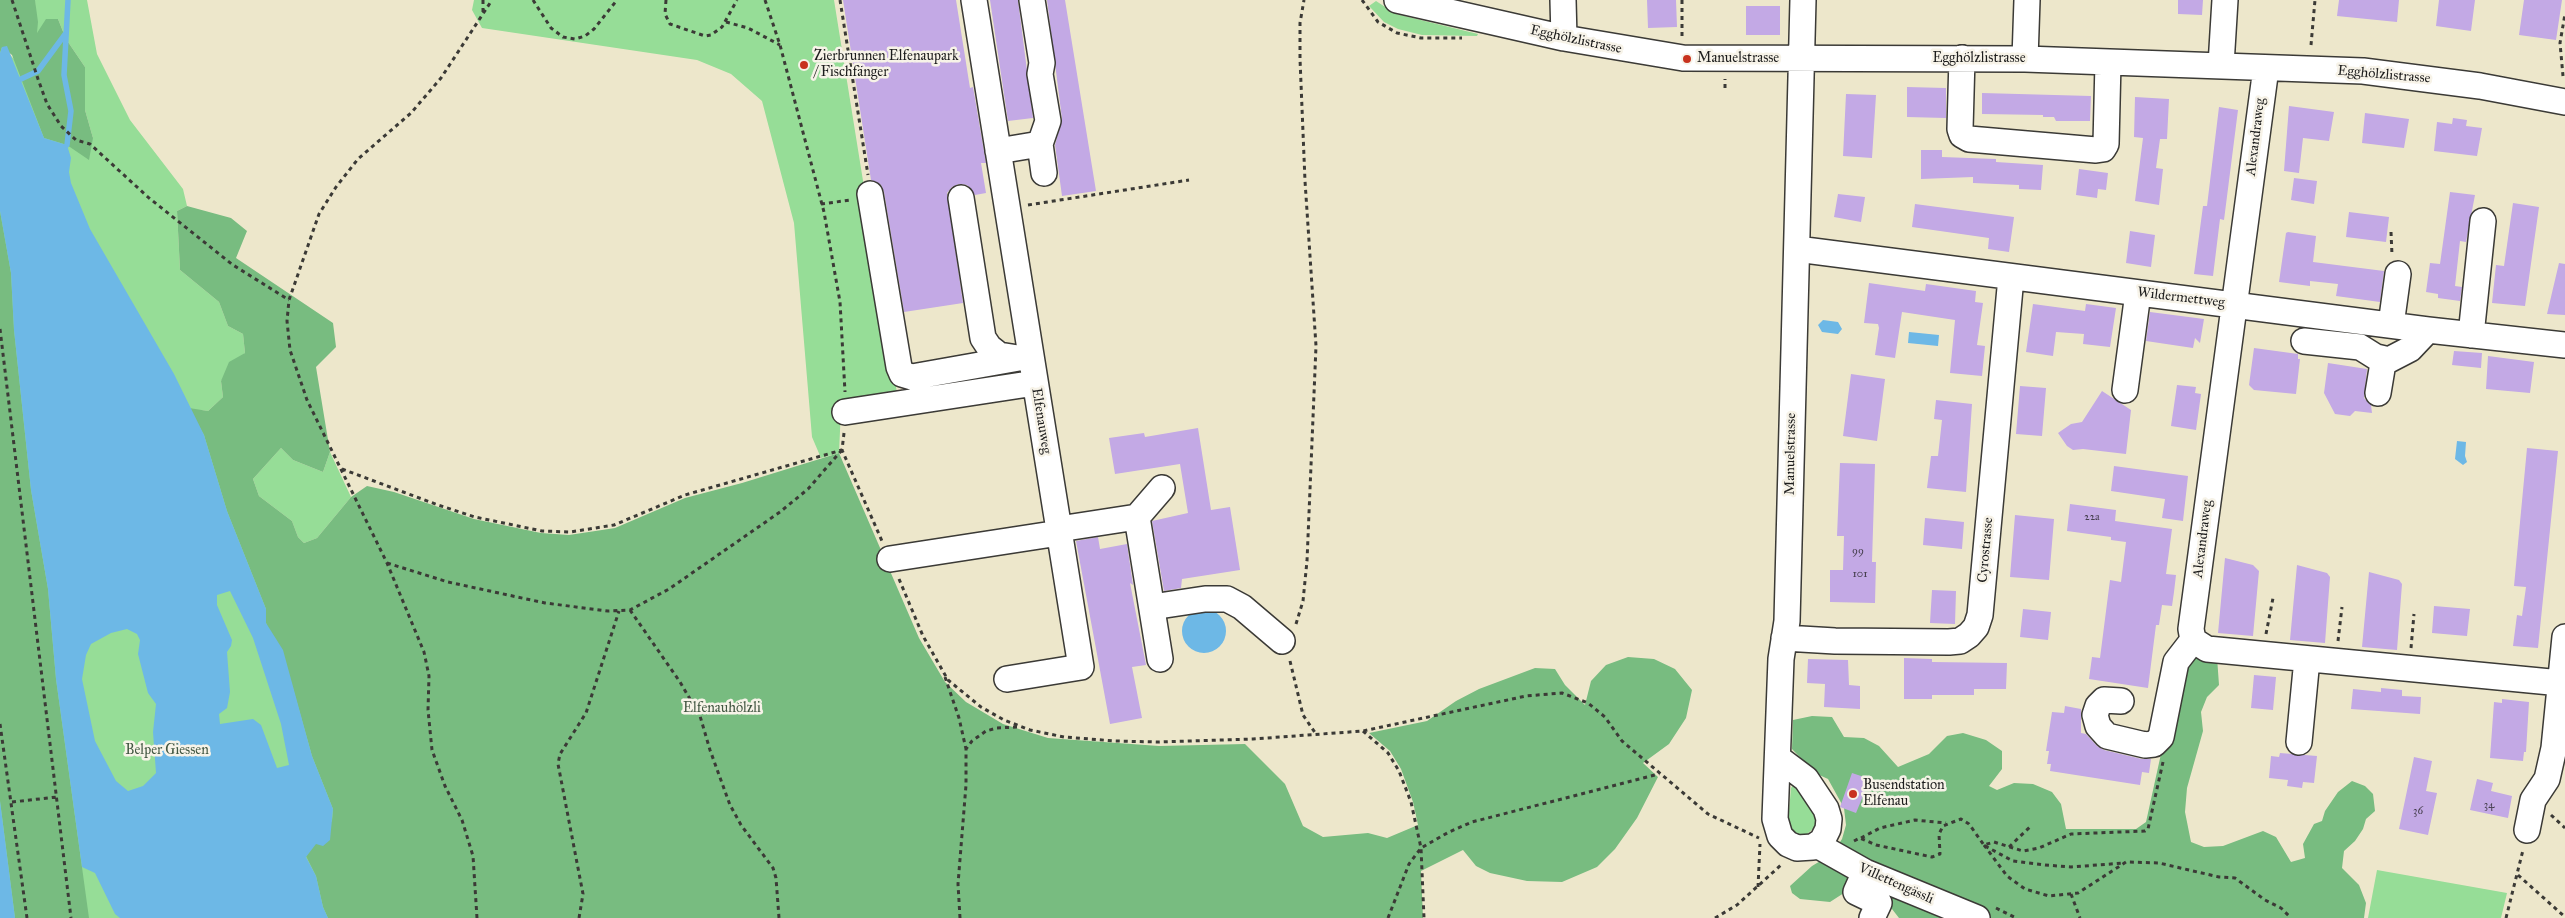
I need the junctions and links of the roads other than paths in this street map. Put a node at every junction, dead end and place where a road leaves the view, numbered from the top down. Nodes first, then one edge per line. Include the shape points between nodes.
1 (974, 0) edge
2 (1032, 0) edge
3 (1397, 0) edge
4 (1563, 0) edge
5 (1803, 0) edge
6 (2027, 0) edge
7 (2225, 0) edge
8 (1564, 38) junction
9 (1962, 58) junction
10 (1800, 59) junction
11 (2025, 59) junction
12 (2108, 62) junction
13 (2221, 65) junction
14 (2266, 68) junction
15 (2565, 102) edge
16 (1040, 144) junction
17 (998, 151) junction
18 (1044, 173) dead end
19 (862, 197) road end
20 (961, 198) dead end
21 (2483, 221) dead end
22 (1797, 249) junction
23 (2395, 264) road end
24 (2011, 277) junction
25 (2138, 293) junction
26 (2234, 305) junction
27 (2391, 326) junction
28 (2428, 330) junction
29 (2471, 335) junction
30 (2304, 341) dead end
31 (2565, 345) edge
32 (1025, 357) junction
33 (2389, 360) junction
34 (1035, 383) junction
35 (2125, 390) dead end
36 (2378, 393) dead end
37 (846, 412) road end
38 (1162, 488) dead end
39 (1137, 517) junction
40 (1059, 531) junction
41 (890, 559) dead end
42 (1152, 608) junction
43 (2565, 637) edge
44 (1784, 638) junction
45 (2193, 640) junction
46 (1282, 641) road end
47 (2308, 658) junction
48 (1160, 659) dead end
49 (1007, 679) dead end
50 (2562, 696) edge
51 (2121, 700) dead end
52 (2299, 742) dead end
53 (1778, 758) junction
54 (2527, 830) road end
55 (1789, 842) junction
56 (1865, 872) junction
57 (1872, 918) edge
58 (1977, 918) edge

1 - 17 street, Elfenauweg
2 - 16 street via 1048,121
3 - 8 street, Egghölzlistrasse
4 - 8 street
5 - 10 street, Manuelstrasse
6 - 11 street
7 - 13 street
8 - 10 street, Egghölzlistrasse via 1683,58
9 - 10 street, Egghölzlistrasse
9 - 11 street, Egghölzlistrasse
9 - 12 street via 1962,135 1969,139 2096,150 2103,149 2106,144
10 - 22 street, Manuelstrasse
11 - 12 street, Egghölzlistrasse
12 - 13 street, Egghölzlistrasse
13 - 14 street, Egghölzlistrasse
14 - 15 street, Egghölzlistrasse via 2363,71
14 - 26 street, Alexandraweg
16 - 17 street
16 - 18 street
17 - 32 street, Elfenauweg via 1008,208
19 - 32 street via 902,374 912,377
20 - 32 street via 983,338 999,355
21 - 29 street
22 - 24 street, Wildermettweg
22 - 44 street, Manuelstrasse
23 - 27 street
24 - 25 street, Wildermettweg
24 - 44 street, Cyrostrasse via 1981,605 1976,627 1960,641 1949,642
25 - 26 street, Wildermettweg
25 - 35 street
26 - 27 street, Wildermettweg
26 - 45 street, Alexandraweg via 2191,629
27 - 28 street, Wildermettweg
28 - 29 street, Wildermettweg
28 - 33 street via 2410,349
29 - 31 street, Wildermettweg
30 - 33 street via 2360,347 2376,357
32 - 34 street, Elfenauweg
33 - 36 street via 2382,366
34 - 37 street
34 - 40 street, Elfenauweg
38 - 39 street
39 - 40 street
39 - 42 street
40 - 41 street
40 - 49 street, Elfenauweg via 1081,667
42 - 46 street via 1205,599 1227,600 1242,607
42 - 48 street
43 - 50 street
44 - 53 street, Manuelstrasse
45 - 47 street via 2207,649
45 - 51 street via 2176,662 2161,737 2154,744 2145,746 2108,736 2098,726 2095,715 2098,706 2104,700
47 - 50 street via 2409,668
47 - 52 street
50 - 54 street via 2547,779 2533,800
53 - 55 street, Manuelstrasse via 1775,819
53 - 55 street via 1806,779 1829,819 1828,830
55 - 56 street, Villettengässli
56 - 57 street via 1856,892 1879,903
56 - 58 street, Villettengässli

